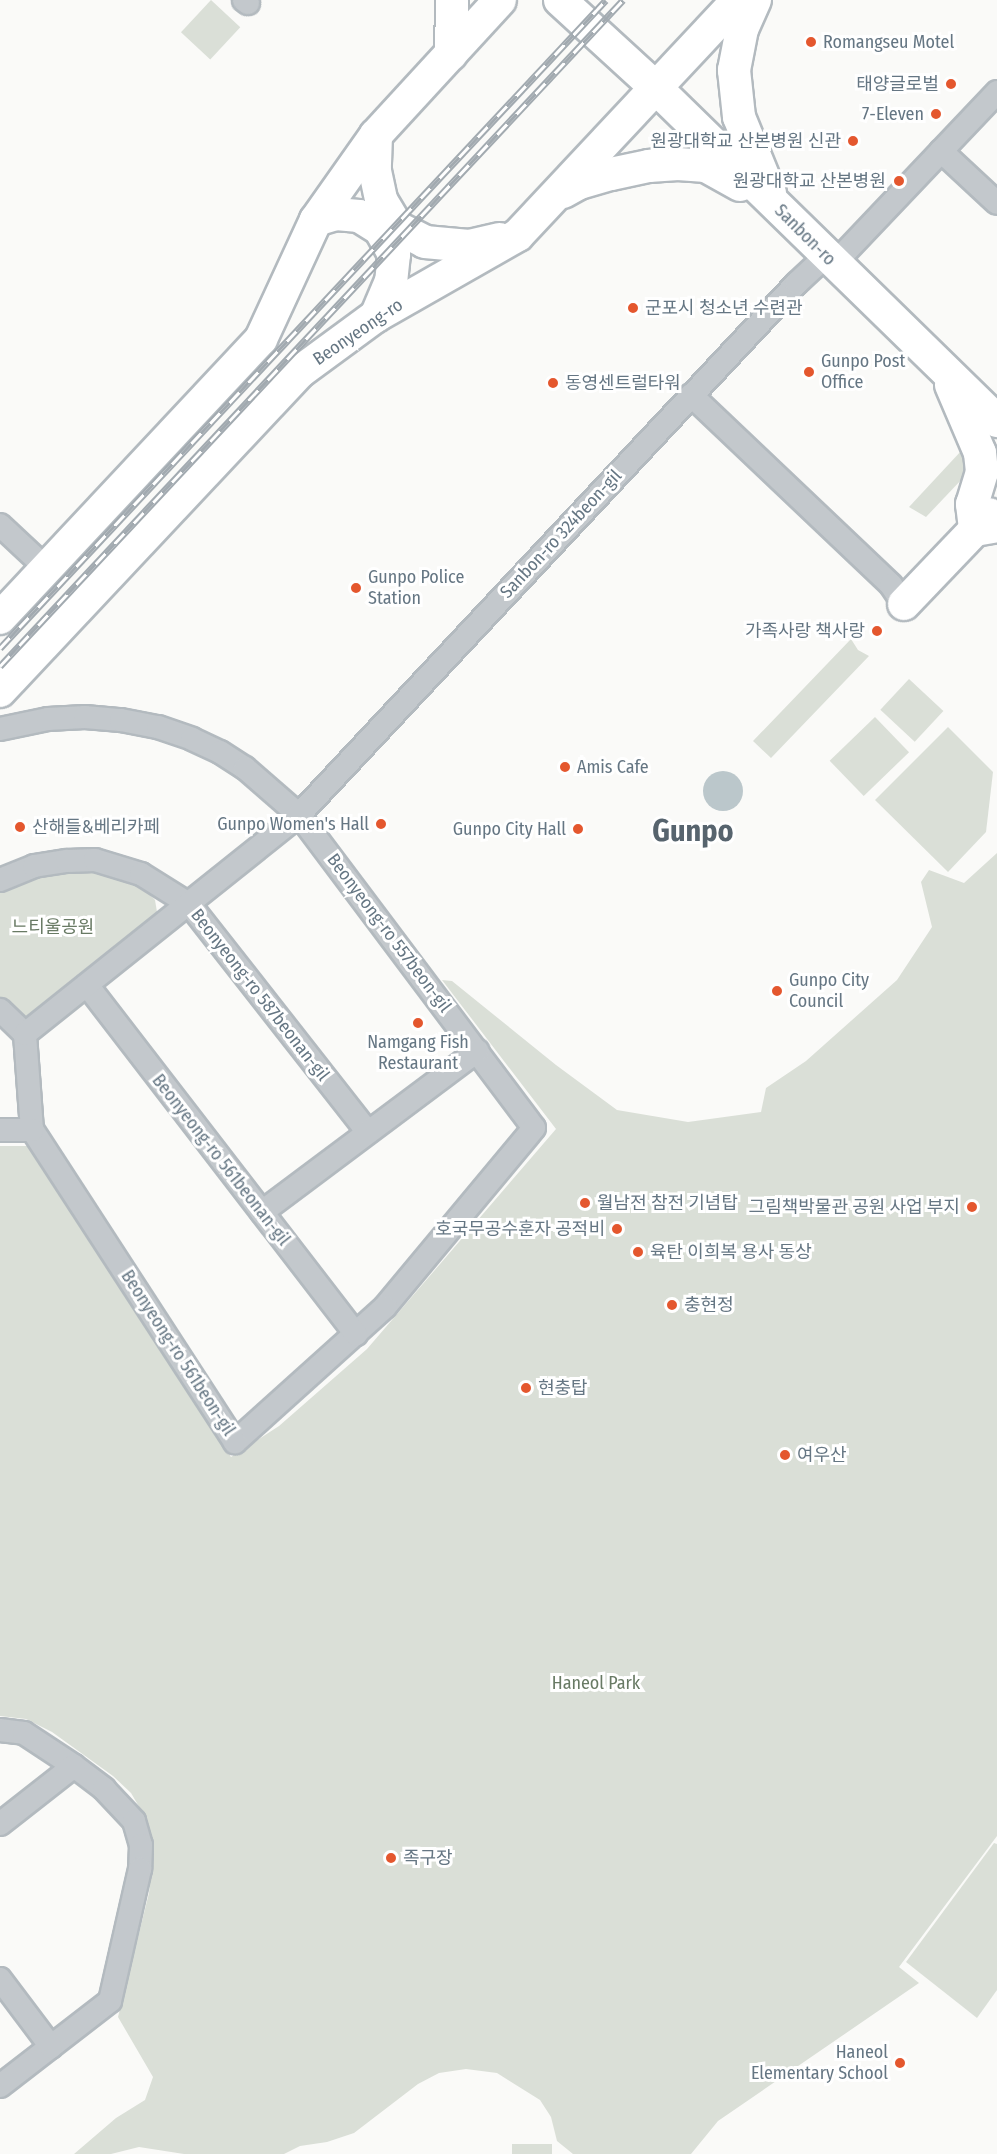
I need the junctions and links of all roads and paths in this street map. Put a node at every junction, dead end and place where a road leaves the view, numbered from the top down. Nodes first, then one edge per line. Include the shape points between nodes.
1 (452, 0) edge
2 (500, 0) edge
3 (560, 0) edge
4 (738, 0) edge
5 (755, 0) edge
6 (451, 54) junction
7 (656, 88) junction
8 (997, 92) edge
9 (376, 135) junction
10 (942, 151) junction
11 (552, 199) junction
12 (997, 203) edge
13 (775, 205) junction
14 (316, 220) junction
15 (518, 236) junction
16 (830, 260) junction
17 (376, 316) junction
18 (945, 371) junction
19 (692, 395) junction
20 (997, 421) edge
21 (997, 507) edge
22 (0, 525) edge
23 (986, 528) edge
24 (46, 568) junction
25 (904, 604) joint
26 (0, 618) edge
27 (0, 691) edge
28 (0, 729) edge
29 (299, 815) junction
30 (0, 880) edge
31 (189, 904) junction
32 (87, 985) junction
33 (0, 1010) edge
34 (25, 1034) junction
35 (477, 1051) junction
36 (534, 1128) joint
37 (0, 1130) edge
38 (33, 1130) junction
39 (368, 1132) junction
40 (262, 1212) junction
41 (356, 1334) junction
42 (0, 1730) edge
43 (74, 1766) junction
44 (0, 1824) edge
45 (0, 1979) edge
46 (51, 2047) junction
47 (0, 2086) edge

1 - 6 street
2 - 6 street
3 - 7 street, Sanbon-ro
4 - 7 street, Beonyeong-ro
5 - 13 street via 742,29 734,70 739,117
6 - 9 street
7 - 11 street, Beonyeong-ro
7 - 13 street, Sanbon-ro
8 - 10 street, Sanbon-ro 324beon-gil
9 - 14 street
9 - 15 street via 375,171 381,200 398,228 425,242 469,246
10 - 12 street
10 - 16 street, Sanbon-ro 324beon-gil
11 - 13 street via 579,183 611,174 678,164 706,166
11 - 15 street, Beonyeong-ro
13 - 16 street, Sanbon-ro
14 - 17 street via 336,214 359,216 380,229 394,254 391,281
14 - 24 street via 261,339
15 - 17 street, Beonyeong-ro
16 - 18 street, Sanbon-ro
16 - 19 street, Sanbon-ro 324beon-gil via 797,283
17 - 27 street, Beonyeong-ro via 302,371
18 - 20 street, Sanbon-ro
18 - 23 street via 980,453 982,472 972,504
19 - 25 street via 891,585
19 - 29 street, Sanbon-ro 324beon-gil
21 - 23 street
22 - 24 street
23 - 25 street
24 - 26 street
28 - 29 street, Beonyeong-ro 557beon-gil via 48,719 85,717 158,727 220,752 245,768
29 - 31 street
29 - 35 street, Beonyeong-ro 557beon-gil
30 - 31 street, Beonyeong-ro 587beonan-gil via 34,866 95,860 141,874
31 - 32 street
31 - 39 street, Beonyeong-ro 587beonan-gil
32 - 34 street
32 - 40 street, Beonyeong-ro 561beonan-gil
33 - 34 street
34 - 38 street, Beonyeong-ro 561beon-gil
35 - 36 street, Beonyeong-ro 557beon-gil
35 - 39 street
36 - 41 street, Beonyeong-ro 561beon-gil via 386,1307
37 - 38 street
38 - 41 street, Beonyeong-ro 561beon-gil via 235,1442
39 - 40 street
40 - 41 street, Beonyeong-ro 561beonan-gil
42 - 43 street via 24,1733
43 - 44 street
43 - 46 street via 120,1803 134,1821 141,1845 140,1869 110,2001
45 - 46 street
46 - 47 street

